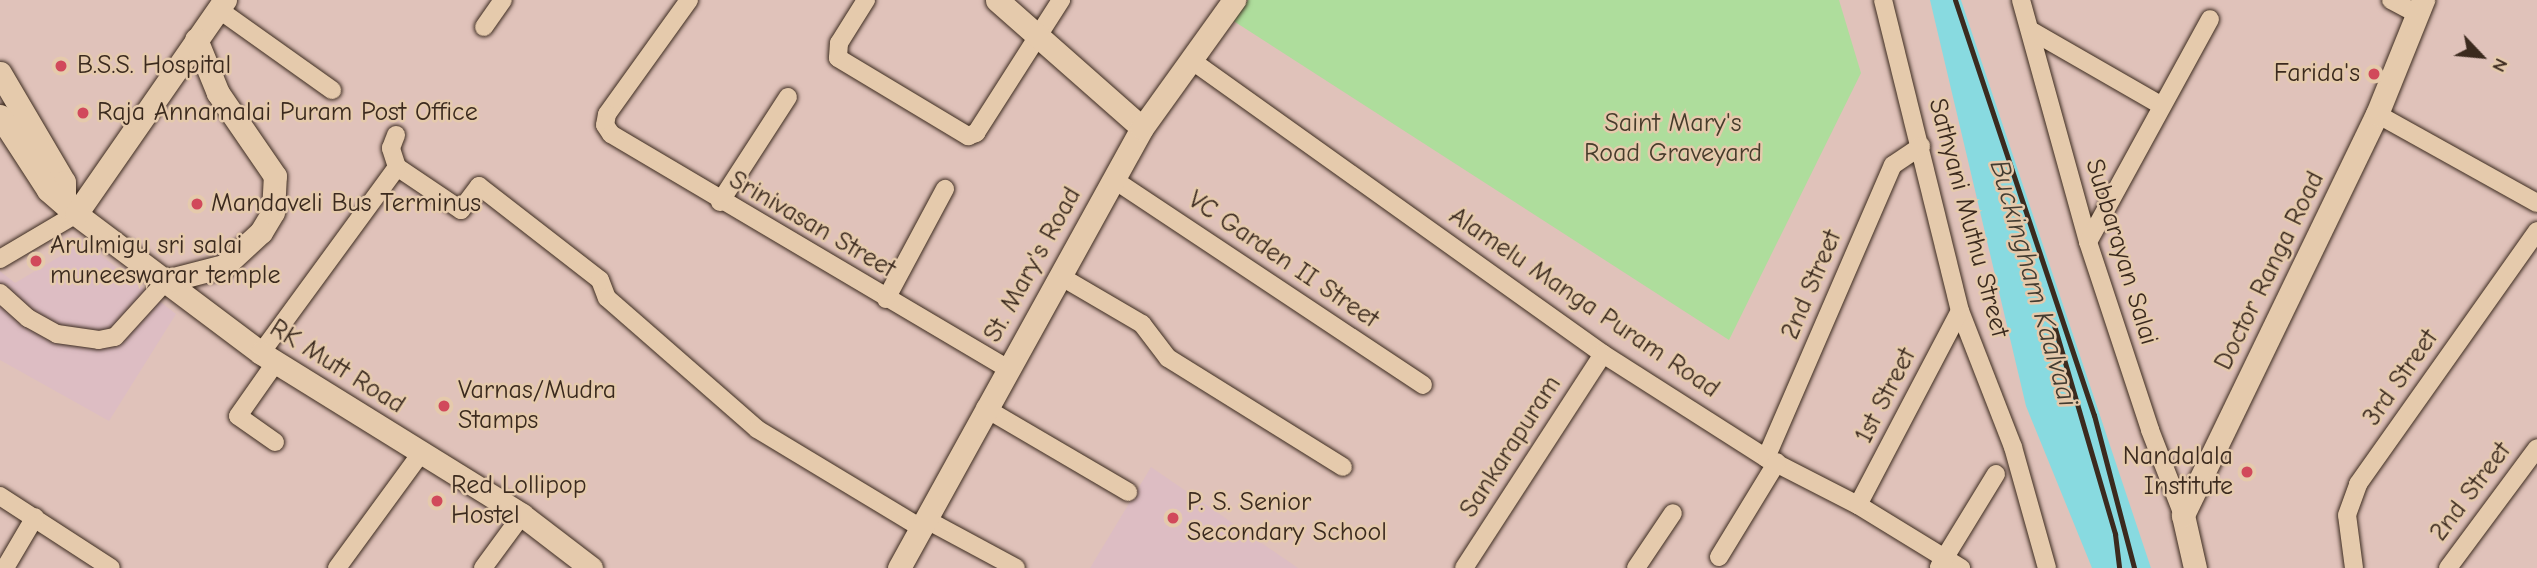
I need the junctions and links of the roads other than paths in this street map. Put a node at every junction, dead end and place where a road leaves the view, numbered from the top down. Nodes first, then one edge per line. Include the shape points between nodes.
1 (503, 0) edge
2 (689, 0) edge
3 (866, 0) edge
4 (997, 0) edge
5 (1061, 0) edge
6 (1234, 0) edge
7 (1883, 0) edge
8 (2021, 0) edge
9 (2391, 0) edge
10 (222, 5) edge
11 (2420, 7) edge
12 (2210, 19) dead end
13 (484, 27) dead end
14 (2030, 30) junction
15 (1038, 36) junction
16 (196, 39) junction
17 (1191, 60) junction
18 (0, 73) edge
19 (332, 90) dead end
20 (788, 97) dead end
21 (2162, 106) junction
22 (2377, 114) junction
23 (0, 116) edge
24 (1142, 128) junction
25 (396, 135) dead end
26 (1922, 146) junction
27 (397, 167) junction
28 (1113, 179) junction
29 (945, 189) dead end
30 (720, 202) junction
31 (2537, 203) edge
32 (70, 206) junction
33 (2537, 231) edge
34 (2088, 242) junction
35 (0, 259) edge
36 (1060, 276) junction
37 (166, 281) junction
38 (0, 293) edge
39 (886, 299) junction
40 (1959, 311) junction
41 (1603, 354) junction
42 (269, 358) junction
43 (1008, 369) junction
44 (1423, 385) dead end
45 (985, 408) junction
46 (275, 442) dead end
47 (2537, 448) edge
48 (422, 452) junction
49 (1771, 460) junction
50 (1343, 467) dead end
51 (1996, 474) dead end
52 (1128, 492) dead end
53 (0, 496) edge
54 (1858, 505) junction
55 (1672, 513) dead end
56 (522, 515) junction
57 (2183, 515) junction
58 (35, 517) junction
59 (925, 525) junction
60 (1719, 557) dead end
61 (1941, 563) edge
62 (5, 568) edge
63 (111, 568) edge
64 (337, 568) edge
65 (483, 568) edge
66 (592, 568) edge
67 (899, 568) edge
68 (1016, 568) edge
69 (1464, 568) edge
70 (1636, 568) edge
71 (1961, 568) edge
72 (2047, 568) edge
73 (2195, 568) edge
74 (2354, 568) edge
75 (2448, 568) edge

1 - 13 street
2 - 30 street, Srinivasan Street via 607,114 605,125 619,143
3 - 15 street via 839,43 838,58 968,136 976,133
4 - 15 main road
5 - 15 street
6 - 17 main road, St. Mary's Road
7 - 26 street, Sathyani Muthu Street
8 - 14 street, Subbarayan Salai
9 - 11 street
10 - 16 main road
10 - 19 street
11 - 22 main road, Doctor Ranga Road
12 - 21 street
14 - 21 street
14 - 34 street, Subbarayan Salai
15 - 24 main road
16 - 32 main road
16 - 37 main road via 218,93 275,176 273,212 261,232 224,266
17 - 24 main road, St. Mary's Road
17 - 41 street, Alamelu Manga Puram Road
18 - 32 main road via 64,182
20 - 30 street
21 - 34 street
22 - 31 street
22 - 57 main road, Doctor Ranga Road
23 - 32 main road, RK Mutt Road via 48,190
24 - 28 main road, St. Mary's Road
25 - 27 street via 391,148
26 - 40 street, Sathyani Muthu Street
26 - 49 street, 2nd Street via 1893,165
27 - 42 street
27 - 59 street via 461,210 479,186 600,280 607,298 757,429
28 - 36 main road, St. Mary's Road
28 - 44 street, VC Garden II Street
29 - 39 street
30 - 39 street, Srinivasan Street
32 - 35 street
32 - 37 main road, RK Mutt Road
33 - 74 street, 3rd Street via 2358,484 2347,515
34 - 57 street, Subbarayan Salai
36 - 43 main road, St. Mary's Road
36 - 50 street via 1142,324 1168,358
37 - 38 street via 115,337 99,340 57,334 28,318
37 - 42 main road, RK Mutt Road
39 - 43 street, Srinivasan Street
40 - 54 street, 1st Street
40 - 72 street, Sathyani Muthu Street via 2013,447
41 - 49 street, Alamelu Manga Puram Road
41 - 69 street, Sankarapuram
42 - 46 street via 238,416
42 - 48 main road, RK Mutt Road
43 - 45 main road, St. Mary's Road
45 - 52 street
45 - 59 main road, St. Mary's Road
47 - 75 street, 2nd Street
48 - 56 main road, RK Mutt Road
48 - 64 street
49 - 54 street, Alamelu Manga Puram Road
49 - 60 street, 2nd Street
51 - 61 street
53 - 58 street
54 - 61 street, Alamelu Manga Puram Road
55 - 70 street
56 - 65 street
56 - 66 main road, RK Mutt Road
57 - 73 main road
58 - 62 street
58 - 63 street
59 - 67 main road, St. Mary's Road
59 - 68 street
61 - 71 street, Alamelu Manga Puram Road

